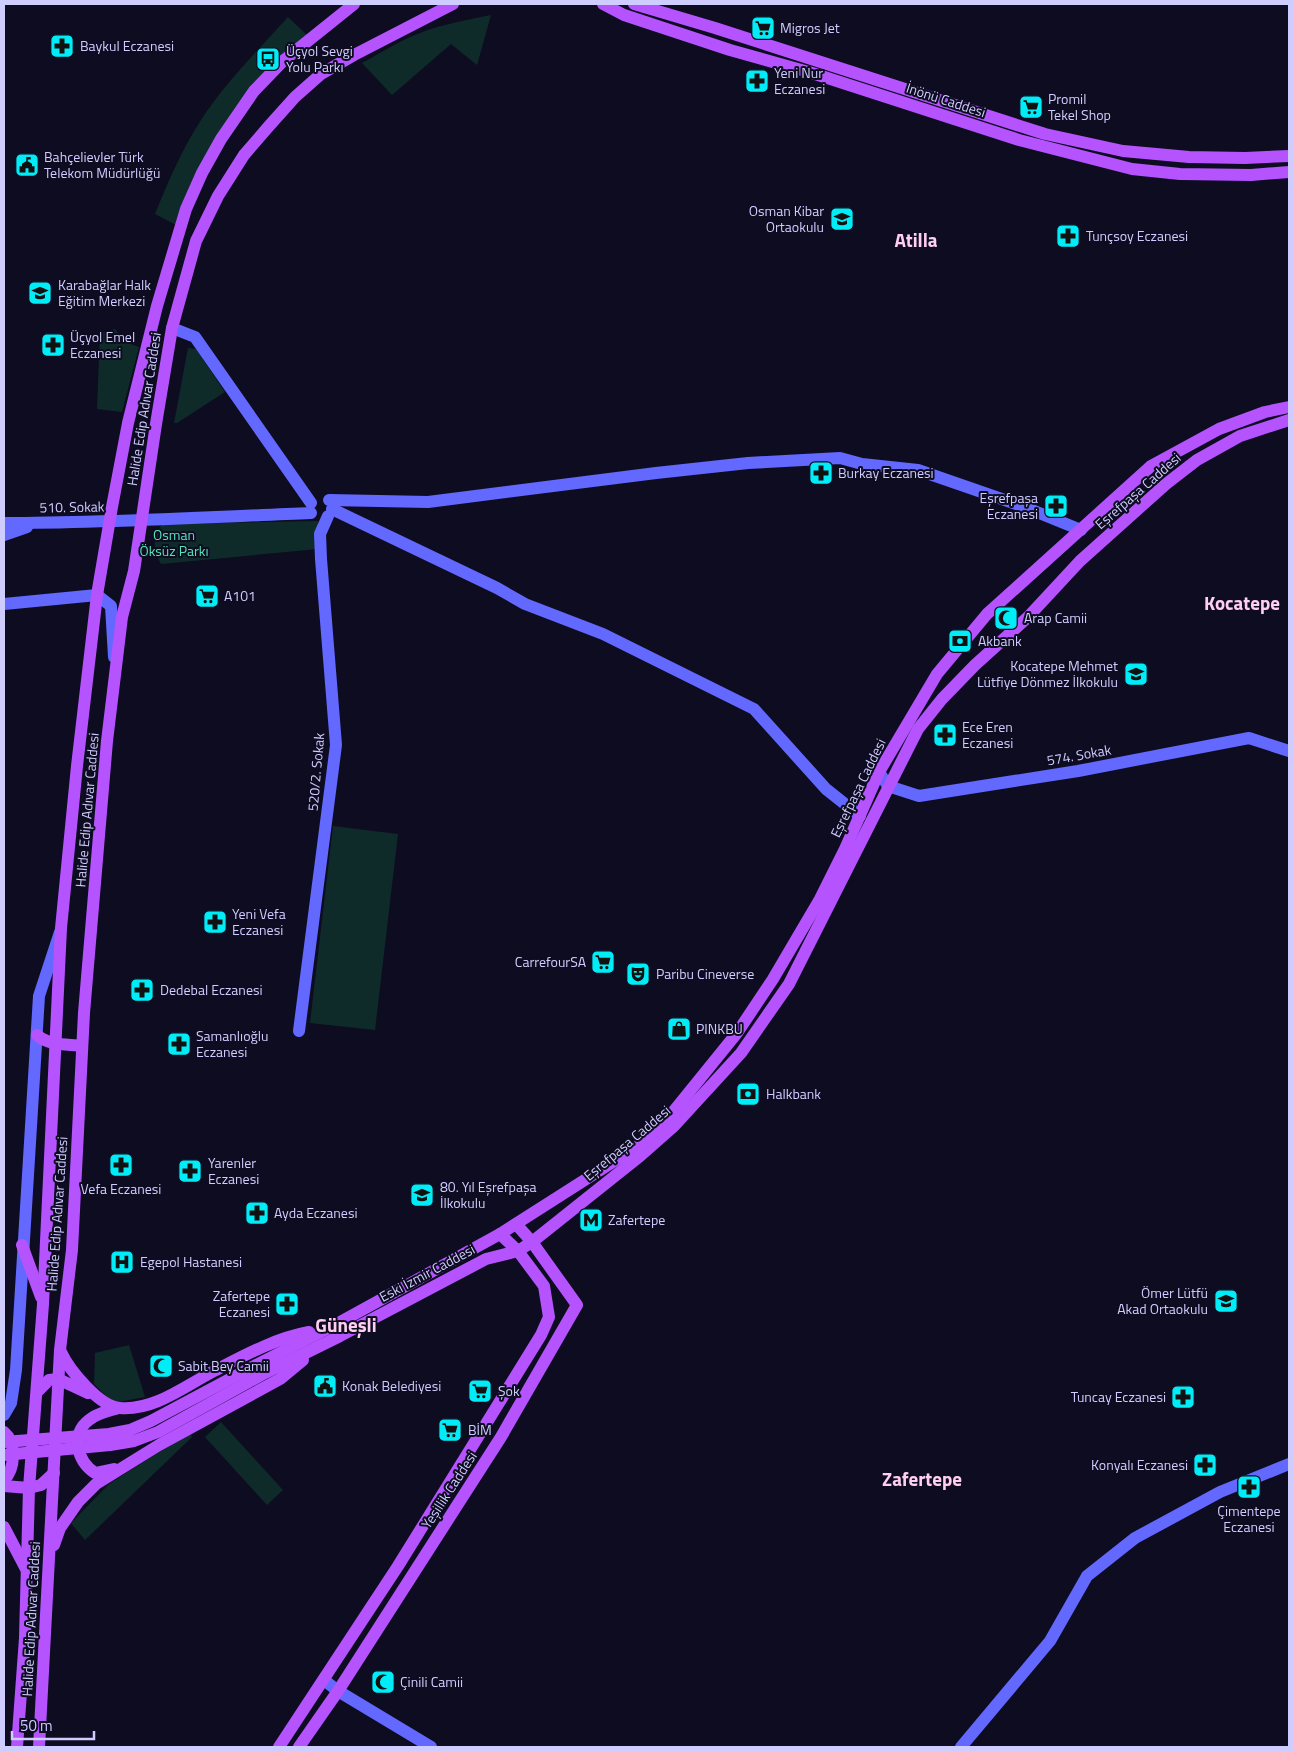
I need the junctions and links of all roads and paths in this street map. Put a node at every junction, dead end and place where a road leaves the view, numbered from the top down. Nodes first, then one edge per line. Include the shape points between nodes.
1 (339, 4) edge
2 (354, 4) edge
3 (451, 4) edge
4 (603, 4) edge
5 (634, 4) edge
6 (333, 19) junction
7 (1289, 156) edge
8 (1289, 172) edge
9 (172, 328) junction
10 (1289, 407) edge
11 (1289, 420) edge
12 (311, 508) junction
13 (330, 508) junction
14 (141, 519) junction
15 (109, 522) junction
16 (4, 523) edge
17 (36, 523) junction
18 (1081, 530) junction
19 (4, 535) edge
20 (96, 595) junction
21 (4, 604) edge
22 (115, 680) junction
23 (1289, 751) edge
24 (879, 772) junction
25 (888, 786) junction
26 (860, 816) junction
27 (61, 928) junction
28 (300, 1032) dead end
29 (37, 1035) junction
30 (56, 1043) junction
31 (82, 1046) junction
32 (516, 1224) junction
33 (500, 1234) junction
34 (532, 1242) junction
35 (22, 1245) junction
36 (518, 1251) junction
37 (44, 1304) junction
38 (327, 1329) junction
39 (320, 1346) junction
40 (60, 1350) junction
41 (262, 1368) junction
42 (58, 1379) junction
43 (37, 1392) junction
44 (97, 1398) junction
45 (118, 1408) junction
46 (4, 1415) edge
47 (4, 1432) edge
48 (4, 1442) edge
49 (4, 1455) edge
50 (128, 1464) junction
51 (1289, 1464) edge
52 (54, 1473) junction
53 (4, 1480) edge
54 (4, 1486) edge
55 (29, 1488) junction
56 (4, 1527) edge
57 (50, 1555) junction
58 (26, 1570) junction
59 (324, 1680) junction
60 (338, 1691) junction
61 (18, 1747) edge
62 (40, 1747) edge
63 (279, 1747) edge
64 (299, 1747) edge
65 (431, 1747) edge
66 (962, 1747) edge

1 - 6 main road
2 - 6 main road, Halide Edip Adıvar Caddesi
3 - 9 main road, Halide Edip Adıvar Caddesi via 321,74 295,97 244,155 218,196 196,241
4 - 8 main road, İnönü Caddesi via 624,15 730,50 1019,140 1132,170 1251,175
5 - 7 main road via 1045,134 1123,151 1245,158
6 - 15 main road, Halide Edip Adıvar Caddesi via 254,91 221,139 194,191 156,306
9 - 12 street via 195,337
9 - 14 main road, Halide Edip Adıvar Caddesi
10 - 18 main road, Eşrefpaşa Caddesi via 1219,429 1151,466
11 - 25 main road, Eşrefpaşa Caddesi via 1240,436 1197,460 1080,561 1028,617 942,699 918,729
12 - 13 street via 319,497
12 - 13 street via 319,519
12 - 14 street, 510. Sokak
13 - 18 street via 428,502 748,463 840,458 862,464 918,470
13 - 26 street via 525,604 603,634 754,709 826,789
13 - 28 street, 520/2. Sokak via 320,534 336,745
14 - 15 street, 510. Sokak
14 - 22 main road, Halide Edip Adıvar Caddesi via 134,571 122,617
15 - 17 street, 510. Sokak
15 - 20 main road, Halide Edip Adıvar Caddesi
16 - 17 street, 510. Sokak
17 - 19 street
18 - 24 main road, Eşrefpaşa Caddesi via 987,614 937,674
20 - 21 street
20 - 22 street via 111,606
20 - 27 main road, Halide Edip Adıvar Caddesi
22 - 31 main road, Halide Edip Adıvar Caddesi
23 - 25 street, 574. Sokak via 1249,738 945,793 919,796
24 - 25 street
24 - 26 main road, Eşrefpaşa Caddesi
25 - 34 main road, Eşrefpaşa Caddesi via 789,984 741,1053 674,1126
26 - 32 main road, Eşrefpaşa Caddesi via 820,899 773,979 737,1033 673,1112 638,1146
27 - 29 street via 39,996
27 - 30 main road, Halide Edip Adıvar Caddesi
29 - 30 main road via 42,1040
29 - 35 street
30 - 31 main road
30 - 37 main road, Halide Edip Adıvar Caddesi
31 - 40 main road, Halide Edip Adıvar Caddesi via 72,1250
32 - 33 main road, Eşrefpaşa Caddesi
32 - 34 main road, Yeşillik Caddesi
33 - 36 main road, Yeşillik Caddesi
33 - 38 main road, Eski İzmir Caddesi
34 - 36 main road, Eski İzmir Caddesi
34 - 60 main road, Yeşillik Caddesi via 577,1305 501,1437
35 - 37 main road
35 - 46 street via 14,1390
36 - 39 main road, Eski İzmir Caddesi via 486,1259
36 - 59 main road, Yeşillik Caddesi via 544,1286 549,1317 541,1335
37 - 43 main road, Halide Edip Adıvar Caddesi
38 - 41 main road, Eski İzmir Caddesi
38 - 45 main road via 268,1344 144,1406
39 - 41 main road, Eski İzmir Caddesi
39 - 50 main road via 280,1379
40 - 42 main road, Halide Edip Adıvar Caddesi
40 - 44 main road via 73,1373
41 - 48 main road, Eski İzmir Caddesi via 130,1430
41 - 49 main road, Eski İzmir Caddesi via 158,1432 134,1441
42 - 43 main road via 49,1380
42 - 44 main road
42 - 52 main road, Halide Edip Adıvar Caddesi
43 - 55 main road, Halide Edip Adıvar Caddesi
44 - 45 main road
45 - 50 main road via 90,1419 82,1426 78,1436 78,1454 94,1473
47 - 53 main road via 12,1444 12,1462
50 - 57 main road via 96,1484 78,1502 60,1528
51 - 66 street via 1220,1492 1136,1538 1087,1576 1050,1641
52 - 55 main road via 41,1485
52 - 57 main road, Halide Edip Adıvar Caddesi
54 - 55 main road
55 - 58 main road, Halide Edip Adıvar Caddesi
56 - 58 main road
57 - 62 main road, Halide Edip Adıvar Caddesi
58 - 61 main road, Halide Edip Adıvar Caddesi
59 - 60 street
59 - 63 main road, Yeşillik Caddesi
60 - 64 main road, Yeşillik Caddesi
60 - 65 street

